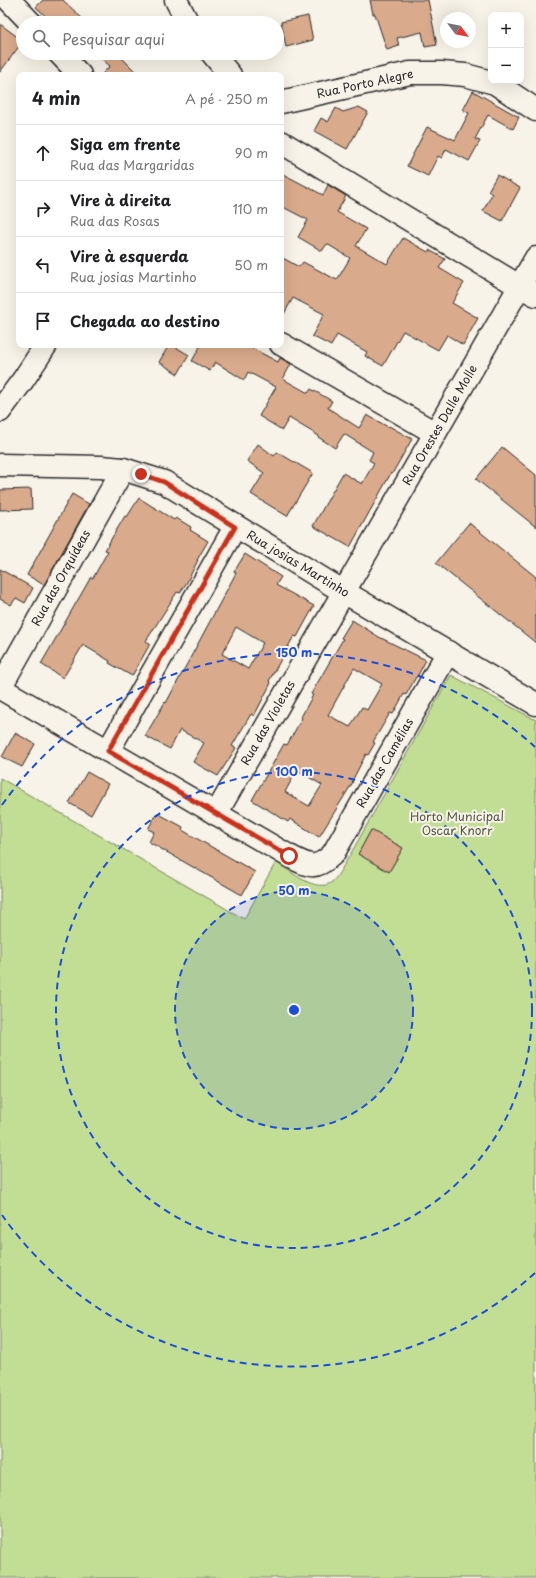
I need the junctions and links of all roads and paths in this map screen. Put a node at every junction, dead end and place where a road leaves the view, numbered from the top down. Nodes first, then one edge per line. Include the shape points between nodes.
1 (9, 0) edge
2 (176, 0) edge
3 (24, 16) edge
4 (184, 16) edge
5 (66, 60) edge
6 (218, 60) edge
7 (77, 72) edge
8 (228, 72) edge
9 (284, 101) edge
10 (536, 110) edge
11 (284, 144) edge
12 (536, 258) edge
13 (527, 291) edge
14 (284, 346) edge
15 (44, 348) edge
16 (0, 410) edge
17 (435, 433) junction
18 (0, 465) edge
19 (123, 469) junction
20 (235, 527) junction
21 (344, 592) junction
22 (448, 652) junction
23 (0, 688) edge
24 (536, 704) edge
25 (108, 751) junction
26 (216, 814) junction

1 - 3 street
2 - 4 street
5 - 7 street
6 - 8 street
9 - 10 street, Rua Porto Alegre via 410,73 442,73 465,75 495,83
11 - 13 street
12 - 13 street, Rua Orestes Dalle Molle
13 - 17 street, Rua Orestes Dalle Molle
14 - 17 street
15 - 16 street
17 - 21 street, Rua Orestes Dalle Molle
18 - 19 street, Rua josias Martinho
19 - 20 street, Rua josias Martinho via 164,482
19 - 23 street, Rua das Orquídeas
20 - 21 street, Rua josias Martinho
20 - 25 street
21 - 22 street, Rua josias Martinho
21 - 26 street, Rua das Violetas
22 - 24 street, Rua josias Martinho
22 - 26 street, Rua das Camélias via 332,854 324,862 314,866 304,864
23 - 25 street
25 - 26 street

